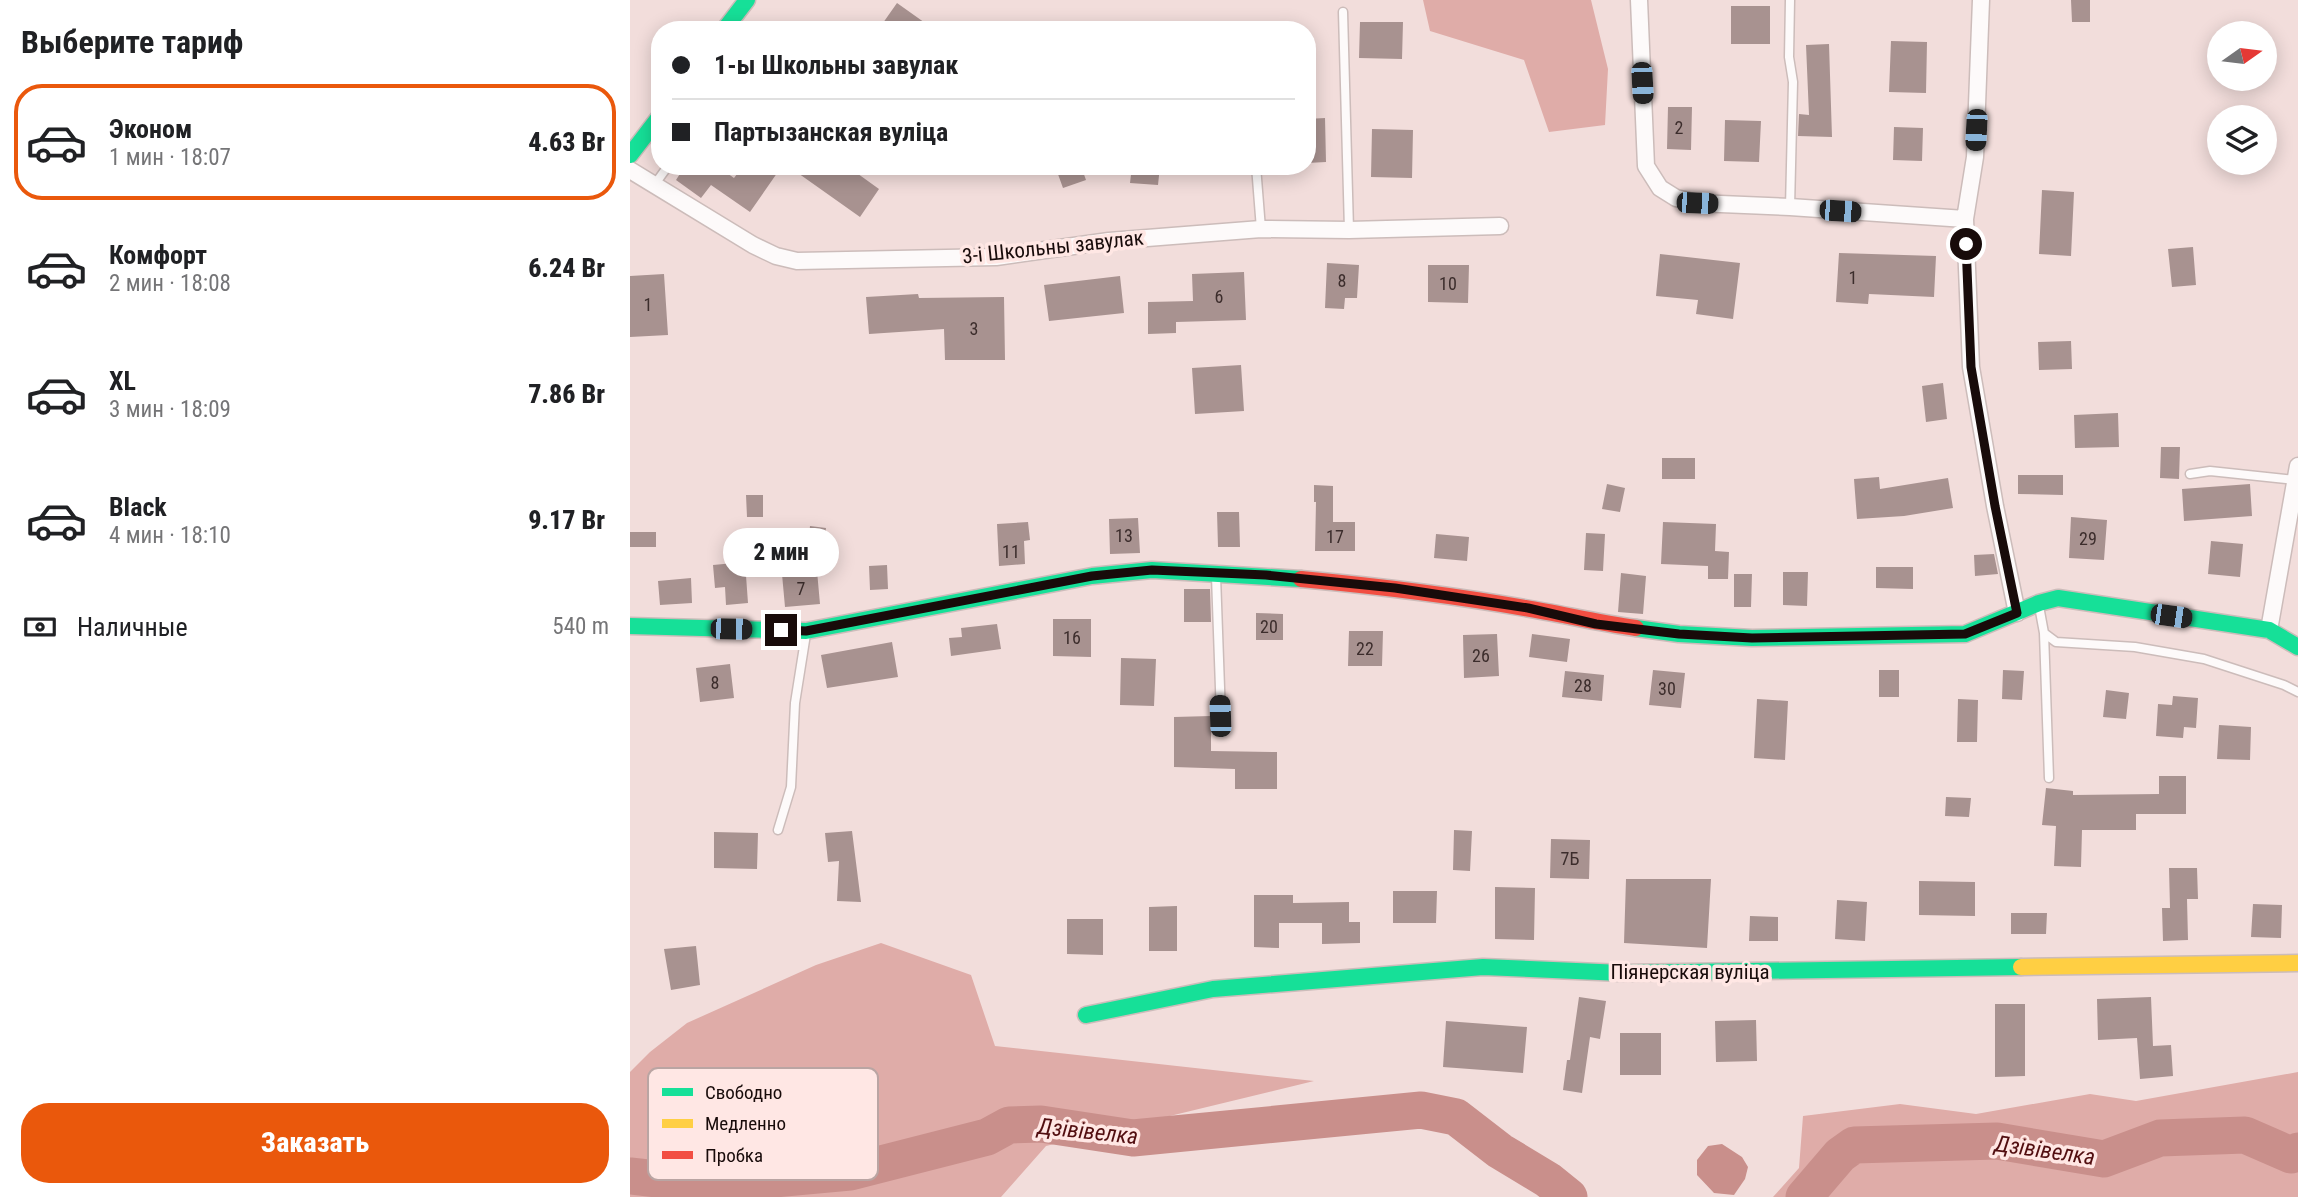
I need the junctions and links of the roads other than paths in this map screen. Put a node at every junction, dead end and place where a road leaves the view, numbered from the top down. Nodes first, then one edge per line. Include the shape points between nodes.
1 (747, 0) edge
2 (1639, 0) edge
3 (1790, 0) edge
4 (1982, 0) edge
5 (1343, 12) dead end
6 (731, 21) edge
7 (651, 128) edge
8 (630, 155) edge
9 (630, 170) edge
10 (662, 175) edge
11 (1257, 175) edge
12 (655, 184) junction
13 (1790, 207) junction
14 (1965, 219) junction
15 (1500, 226) dead end
16 (1261, 229) junction
17 (1349, 230) junction
18 (2297, 473) edge
19 (2190, 474) dead end
20 (1216, 573) junction
21 (2039, 603) junction
22 (2017, 613) junction
23 (630, 626) edge
24 (2269, 630) junction
25 (806, 631) junction
26 (2044, 633) junction
27 (2298, 647) edge
28 (2298, 692) edge
29 (1220, 716) dead end
30 (2049, 778) dead end
31 (778, 830) dead end
32 (2298, 963) edge
33 (1086, 1015) dead end

1 - 6 street
2 - 13 street via 1646,166 1660,188 1697,203
3 - 13 lane
4 - 14 street via 1975,157
5 - 17 lane
7 - 8 street
9 - 12 street, 3-і Школьны завулак
10 - 12 lane
11 - 16 lane
12 - 16 street, 3-і Школьны завулак via 754,245 797,261 996,257 1109,240
13 - 14 street
14 - 22 street via 1971,367
15 - 17 street, 3-і Школьны завулак
16 - 17 street, 3-і Школьны завулак
18 - 19 lane
18 - 24 street
20 - 22 street via 1395,588 1528,608 1596,624 1752,638 1965,634
20 - 25 street via 1152,570 1092,576
20 - 29 lane
21 - 22 street
21 - 24 street via 2058,598 2081,600
21 - 26 lane
23 - 25 street
24 - 27 street
25 - 31 lane via 795,703 791,787
26 - 28 lane via 2056,642 2135,647 2204,659
26 - 30 lane
32 - 33 street, Піянерская вуліца via 1622,973 1483,967 1213,989

